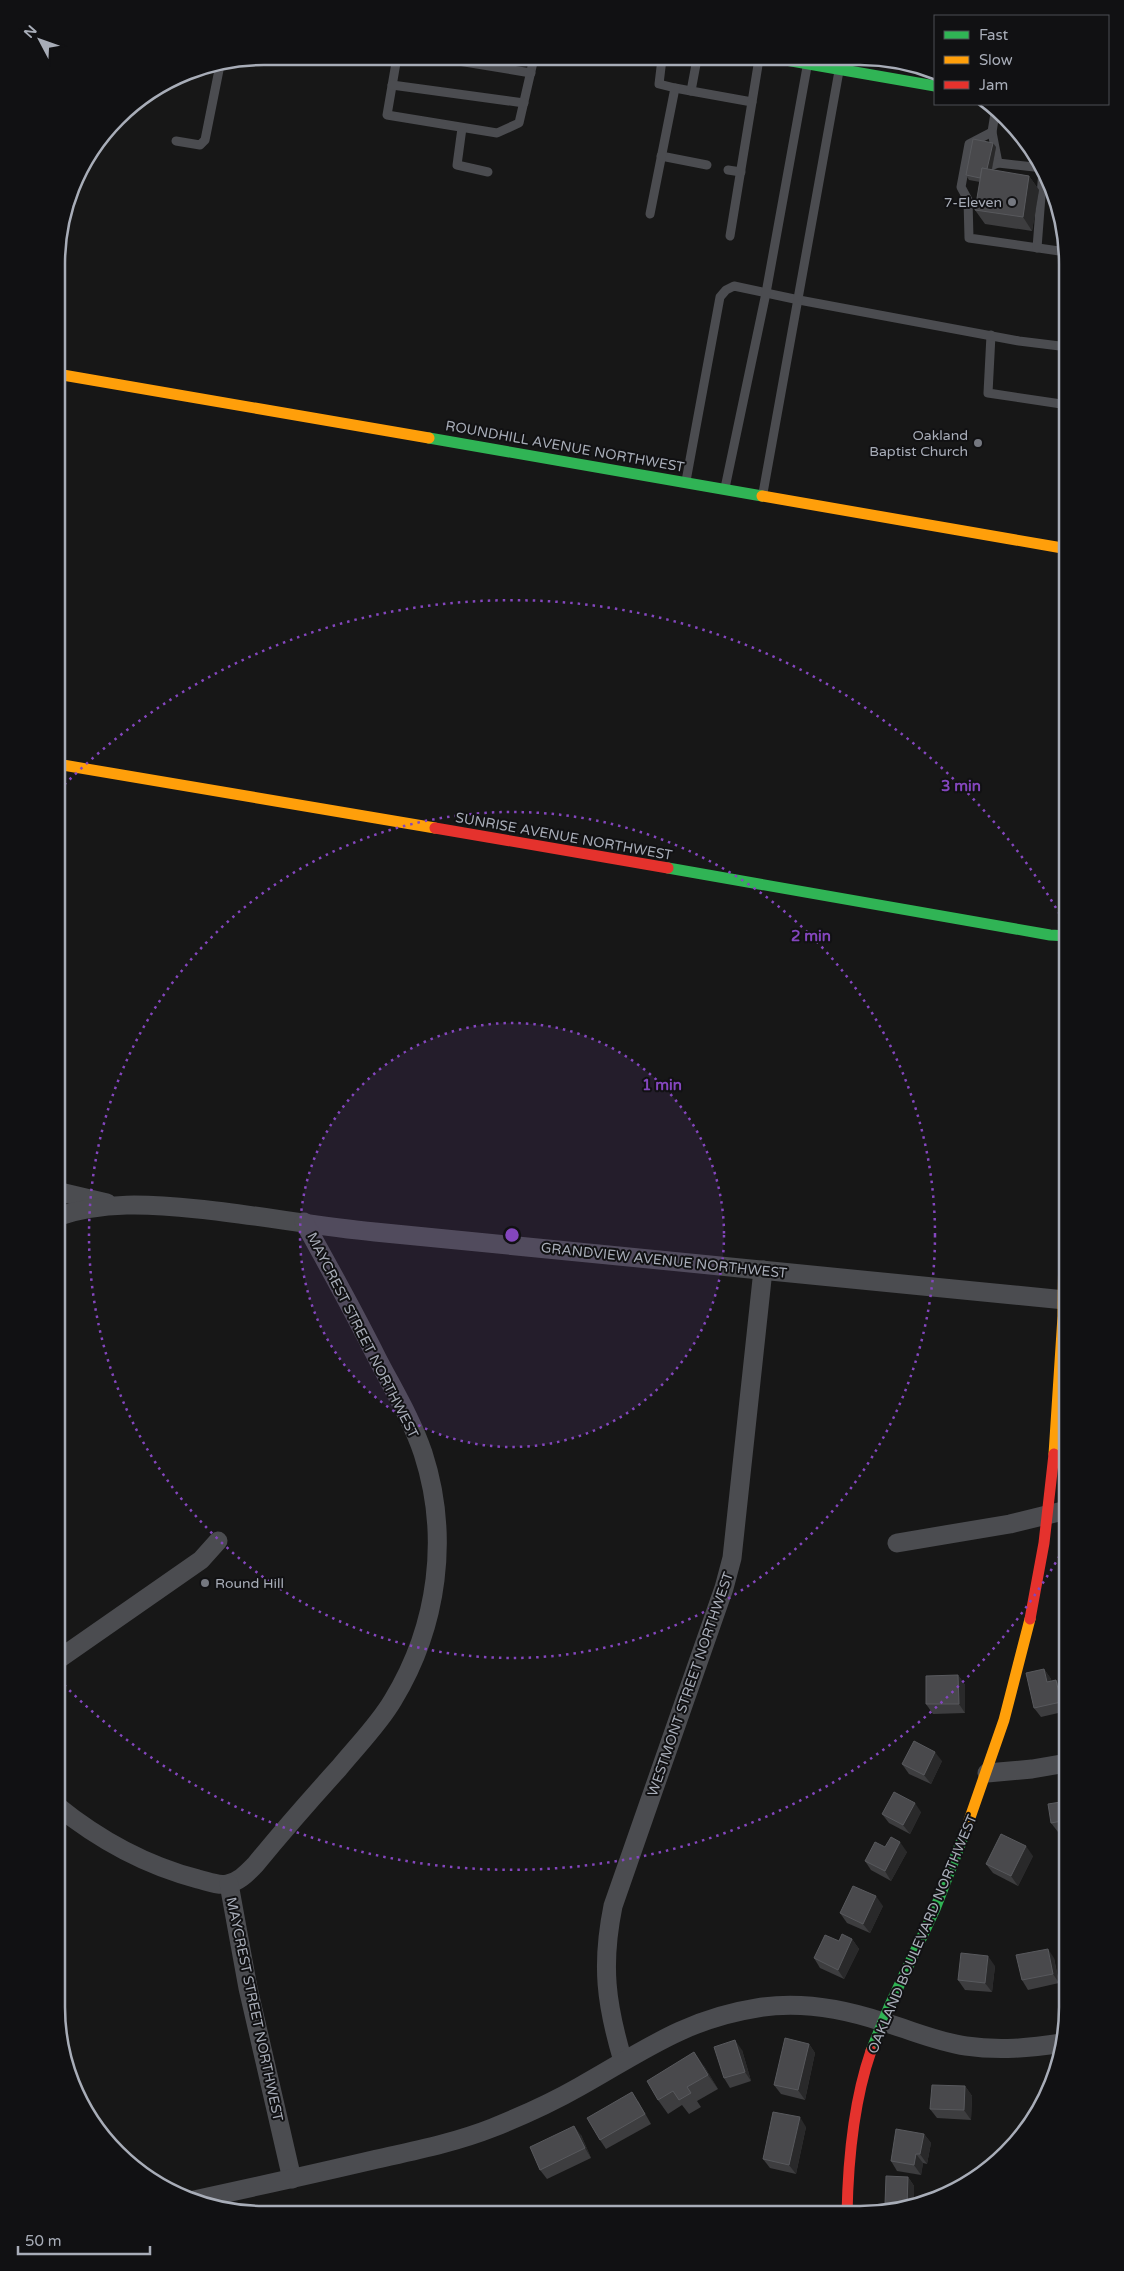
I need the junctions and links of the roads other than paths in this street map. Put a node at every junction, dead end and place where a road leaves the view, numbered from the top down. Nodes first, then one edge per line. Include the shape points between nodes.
1 (396, 65) edge
2 (482, 65) edge
3 (532, 65) edge
4 (661, 65) edge
5 (696, 65) edge
6 (759, 65) edge
7 (807, 65) edge
8 (813, 65) edge
9 (839, 69) junction
10 (219, 70) edge
11 (530, 73) junction
12 (392, 85) junction
13 (934, 86) edge
14 (675, 88) junction
15 (691, 91) junction
16 (752, 102) junction
17 (524, 103) junction
18 (994, 117) edge
19 (462, 128) junction
20 (992, 132) junction
21 (176, 141) dead end
22 (661, 156) junction
23 (964, 163) junction
24 (998, 163) junction
25 (707, 165) dead end
26 (1034, 168) edge
27 (728, 170) dead end
28 (488, 172) dead end
29 (741, 172) junction
30 (1042, 184) edge
31 (650, 214) dead end
32 (730, 236) dead end
33 (1037, 248) junction
34 (1059, 251) edge
35 (766, 293) junction
36 (798, 300) junction
37 (991, 336) junction
38 (1059, 346) edge
39 (65, 375) edge
40 (1059, 404) edge
41 (686, 483) junction
42 (725, 490) junction
43 (762, 496) junction
44 (1059, 547) edge
45 (65, 765) edge
46 (1059, 936) edge
47 (65, 1193) edge
48 (115, 1205) junction
49 (65, 1214) edge
50 (304, 1222) junction
51 (763, 1270) junction
52 (1059, 1299) edge
53 (1059, 1398) edge
54 (1059, 1512) edge
55 (1048, 1514) junction
56 (218, 1542) dead end
57 (897, 1543) dead end
58 (65, 1655) edge
59 (1059, 1764) edge
60 (987, 1773) junction
61 (65, 1812) edge
62 (229, 1884) junction
63 (883, 2022) junction
64 (1055, 2044) edge
65 (623, 2061) junction
66 (292, 2178) junction
67 (207, 2197) edge
68 (848, 2206) edge

1 - 12 lane
2 - 11 lane
3 - 11 lane
4 - 14 lane via 659,84
5 - 15 lane
6 - 16 lane
7 - 35 lane
8 - 9 street
9 - 13 street
9 - 36 lane
10 - 21 lane via 204,140 200,144
11 - 17 lane
12 - 17 lane
12 - 19 lane via 387,115
14 - 15 lane
14 - 22 lane
15 - 16 lane
16 - 29 lane
17 - 19 lane via 519,123 497,133
18 - 20 lane
19 - 28 lane via 457,165
20 - 23 lane via 969,144
20 - 24 lane
22 - 25 lane
22 - 31 lane
23 - 24 lane via 988,167
23 - 33 lane via 961,187 968,200 969,238
24 - 26 lane
27 - 29 lane
29 - 32 lane
30 - 33 lane
33 - 34 lane
35 - 36 lane
35 - 41 lane via 734,286 720,297
35 - 42 lane
36 - 37 lane
36 - 43 lane
37 - 38 lane
37 - 40 lane via 988,393
39 - 41 street, ROUNDHILL AVENUE NORTHWEST
41 - 42 street, ROUNDHILL AVENUE NORTHWEST
42 - 43 street, ROUNDHILL AVENUE NORTHWEST
43 - 44 street, ROUNDHILL AVENUE NORTHWEST
45 - 46 street, SUNRISE AVENUE NORTHWEST
47 - 48 street
48 - 49 street, GRANDVIEW AVENUE NORTHWEST
48 - 50 street, GRANDVIEW AVENUE NORTHWEST via 158,1205
50 - 51 street, GRANDVIEW AVENUE NORTHWEST
50 - 62 street, MAYCREST STREET NORTHWEST via 423,1452 432,1484 437,1524 436,1578 420,1646 392,1702 360,1744 255,1865 238,1881
51 - 52 street, GRANDVIEW AVENUE NORTHWEST
51 - 65 street, WESTMONT STREET NORTHWEST via 732,1558 613,1906 607,1935 605,1976
53 - 55 street, OAKLAND BOULEVARD NORTHWEST
54 - 55 street
55 - 57 street via 1010,1524
55 - 60 street, OAKLAND BOULEVARD NORTHWEST via 1034,1604
56 - 58 street via 201,1560
59 - 60 street
60 - 63 street, OAKLAND BOULEVARD NORTHWEST via 933,1913
61 - 62 street via 104,1841 136,1858 182,1875 220,1885
62 - 66 street, MAYCREST STREET NORTHWEST via 248,1988
63 - 64 street via 965,2046 994,2049
63 - 65 street via 838,2010 761,2007 703,2020
63 - 68 street, OAKLAND BOULEVARD NORTHWEST via 866,2071 855,2122
65 - 66 street via 536,2110 489,2129 440,2144
66 - 67 street

